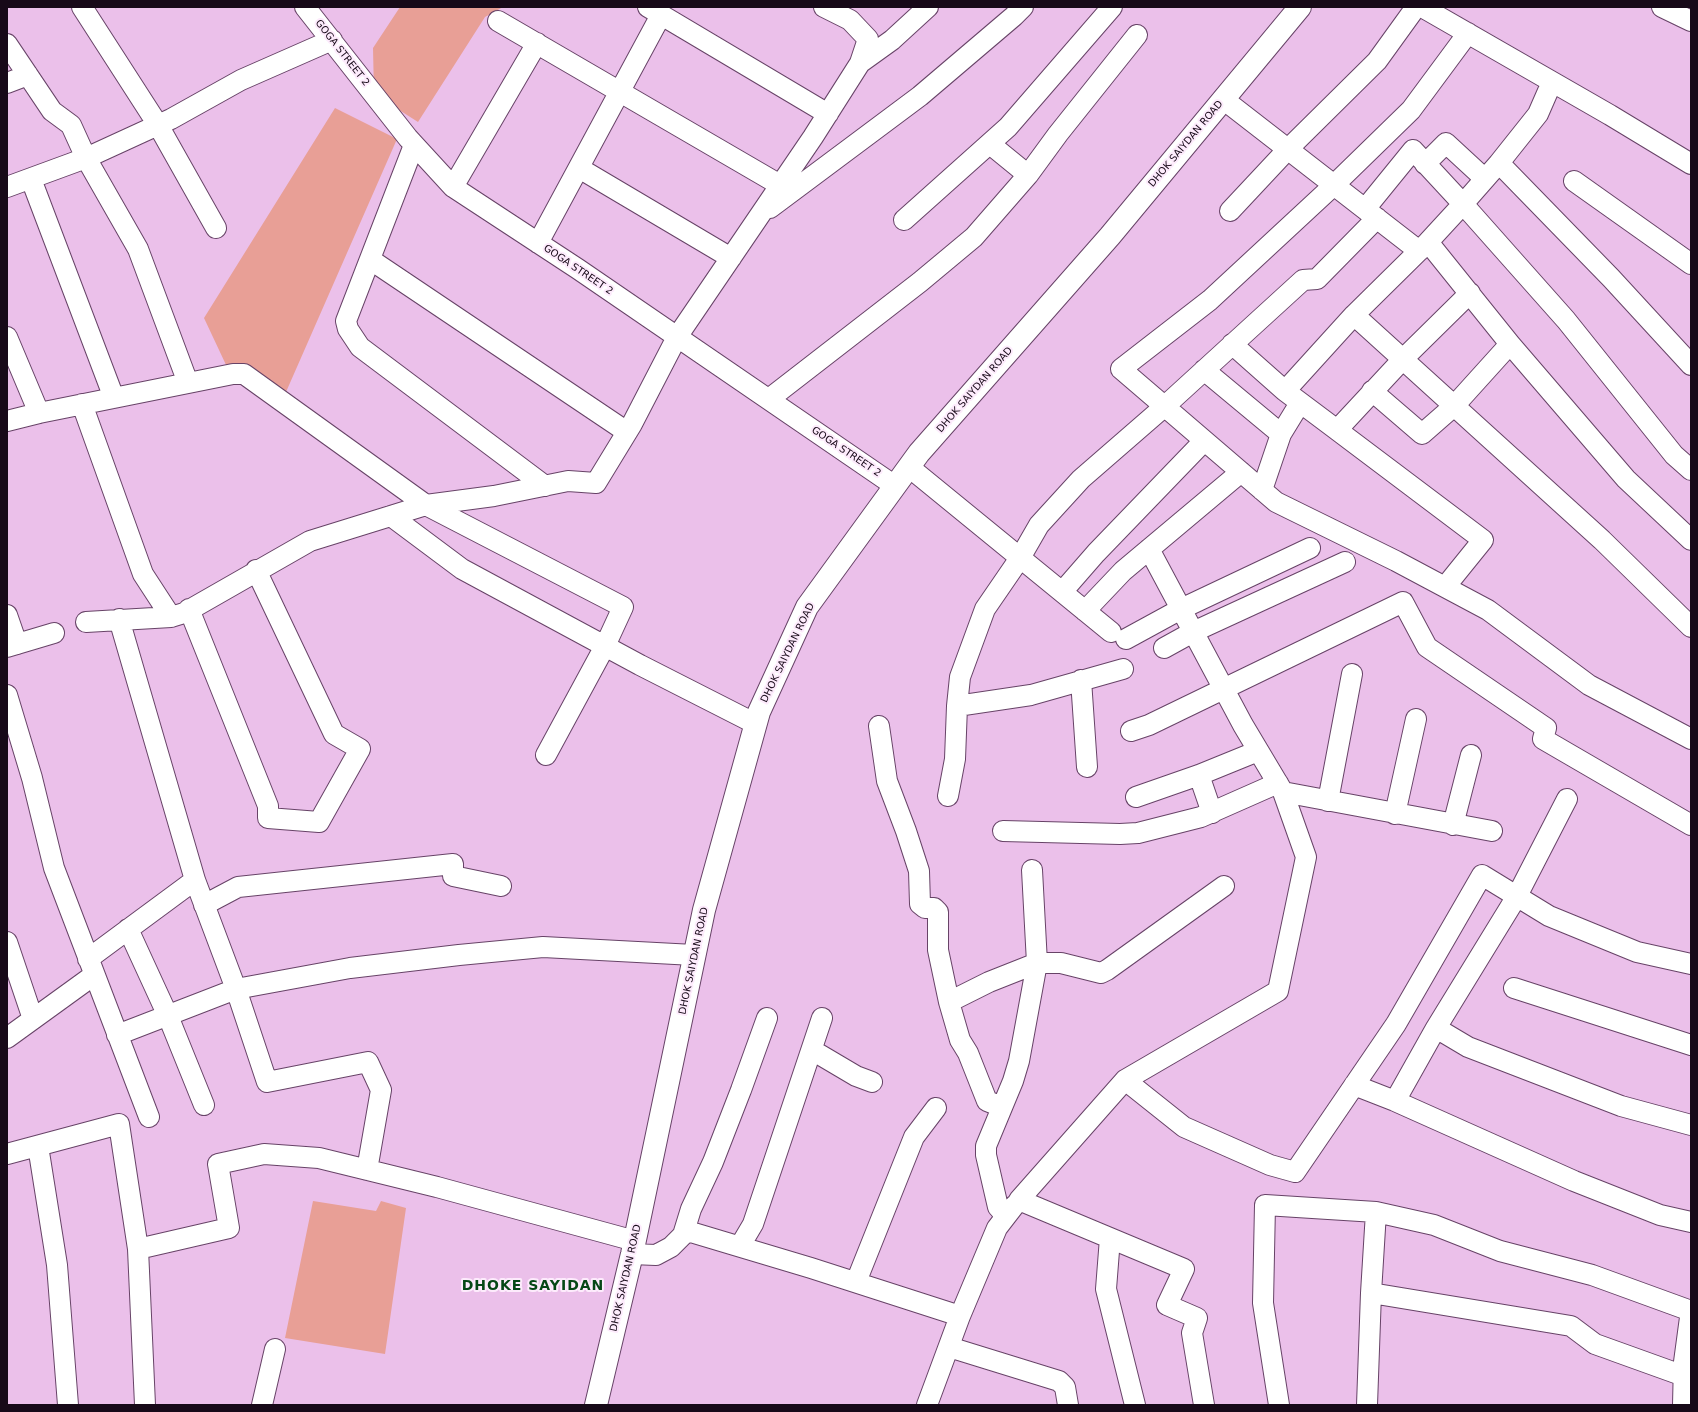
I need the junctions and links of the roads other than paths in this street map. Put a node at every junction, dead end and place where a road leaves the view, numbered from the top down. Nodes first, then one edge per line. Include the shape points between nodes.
1 (82, 7) edge
2 (305, 7) edge
3 (928, 7) edge
4 (1023, 7) edge
5 (1112, 7) edge
6 (1416, 7) edge
7 (1422, 7) edge
8 (1662, 7) edge
9 (1294, 9) edge
10 (836, 10) edge
11 (655, 11) edge
12 (498, 21) dead end
13 (1691, 21) edge
14 (1468, 33) junction
15 (1137, 35) dead end
16 (332, 40) junction
17 (537, 43) junction
18 (7, 44) edge
19 (860, 63) junction
20 (28, 75) junction
21 (1552, 82) junction
22 (7, 83) edge
23 (620, 91) junction
24 (1223, 99) junction
25 (828, 114) junction
26 (158, 125) junction
27 (990, 144) junction
28 (414, 145) junction
29 (1288, 149) junction
30 (86, 158) junction
31 (1499, 163) junction
32 (1425, 164) junction
33 (1691, 164) edge
34 (579, 168) junction
35 (1028, 175) junction
36 (31, 179) junction
37 (1485, 179) junction
38 (1574, 181) dead end
39 (8, 184) edge
40 (780, 185) junction
41 (1334, 185) junction
42 (453, 187) junction
43 (1463, 204) junction
44 (1230, 211) dead end
45 (1371, 214) junction
46 (760, 216) junction
47 (904, 220) dead end
48 (216, 228) dead end
49 (538, 243) junction
50 (1424, 246) junction
51 (731, 258) junction
52 (371, 260) junction
53 (1691, 264) edge
54 (1470, 293) junction
55 (1354, 315) junction
56 (7, 337) edge
57 (677, 337) junction
58 (1232, 344) junction
59 (1510, 344) junction
60 (1403, 359) junction
61 (1691, 365) edge
62 (1204, 370) junction
63 (188, 383) junction
64 (1372, 391) junction
65 (1293, 397) junction
66 (114, 398) junction
67 (769, 400) junction
68 (82, 404) junction
69 (1165, 406) junction
70 (1454, 406) junction
71 (39, 413) junction
72 (7, 421) edge
73 (1337, 430) junction
74 (627, 432) junction
75 (1281, 434) junction
76 (1204, 441) junction
77 (909, 467) junction
78 (1691, 470) edge
79 (1241, 472) junction
80 (545, 486) junction
81 (895, 486) junction
82 (1262, 490) junction
83 (426, 505) junction
84 (391, 516) junction
85 (1691, 540) edge
86 (1310, 548) dead end
87 (1149, 549) junction
88 (1020, 558) junction
89 (1345, 562) dead end
90 (256, 570) junction
91 (1445, 587) junction
92 (1062, 592) junction
93 (1181, 609) junction
94 (1085, 611) junction
95 (180, 613) junction
96 (7, 615) edge
97 (119, 619) junction
98 (86, 622) dead end
99 (1691, 627) edge
100 (1194, 632) junction
101 (54, 633) dead end
102 (12, 646) edge
103 (605, 646) junction
104 (1164, 648) dead end
105 (1123, 668) dead end
106 (1352, 674) dead end
107 (1081, 680) junction
108 (1223, 689) junction
109 (7, 695) edge
110 (957, 706) junction
111 (1416, 719) dead end
112 (756, 724) junction
113 (879, 726) dead end
114 (1131, 730) dead end
115 (1691, 739) edge
116 (1258, 750) junction
117 (546, 754) dead end
118 (1471, 755) dead end
119 (1087, 767) dead end
120 (1199, 775) junction
121 (1280, 788) junction
122 (948, 796) dead end
123 (1136, 797) dead end
124 (1567, 799) dead end
125 (1328, 801) junction
126 (1212, 813) junction
127 (1395, 814) junction
128 (1453, 825) junction
129 (1691, 825) edge
130 (1003, 831) dead end
131 (1492, 831) dead end
132 (1032, 870) dead end
133 (195, 880) junction
134 (502, 886) dead end
135 (1224, 886) dead end
136 (1517, 896) junction
137 (204, 905) junction
138 (128, 929) junction
139 (7, 942) edge
140 (694, 955) junction
141 (1037, 963) junction
142 (1691, 964) edge
143 (91, 967) junction
144 (1514, 988) dead end
145 (236, 989) junction
146 (949, 1002) junction
147 (168, 1016) junction
148 (767, 1018) dead end
149 (822, 1018) dead end
150 (33, 1019) junction
151 (1436, 1028) junction
152 (117, 1035) junction
153 (7, 1038) edge
154 (1691, 1045) edge
155 (812, 1050) junction
156 (1125, 1080) junction
157 (872, 1082) dead end
158 (1354, 1085) junction
159 (1395, 1101) junction
160 (204, 1105) dead end
161 (1002, 1107) junction
162 (936, 1108) dead end
163 (149, 1117) dead end
164 (1691, 1125) edge
165 (38, 1146) junction
166 (7, 1154) edge
167 (367, 1170) junction
168 (1019, 1200) junction
169 (1376, 1212) junction
170 (1006, 1216) junction
171 (1691, 1222) edge
172 (683, 1235) junction
173 (1110, 1238) junction
174 (740, 1246) junction
175 (634, 1247) junction
176 (138, 1250) junction
177 (856, 1282) junction
178 (1371, 1293) junction
179 (1691, 1314) edge
180 (960, 1316) junction
181 (949, 1348) junction
182 (275, 1349) dead end
183 (1684, 1376) junction
184 (1685, 1404) edge
185 (68, 1405) edge
186 (145, 1405) edge
187 (262, 1405) edge
188 (596, 1405) edge
189 (927, 1405) edge
190 (1068, 1405) edge
191 (1135, 1405) edge
192 (1204, 1405) edge
193 (1279, 1405) edge
194 (1367, 1405) edge

1 - 26 street
2 - 16 street, GOGA STREET 2
3 - 19 street via 892,40
4 - 46 street via 920,96
5 - 27 street via 1008,127
6 - 29 street via 1378,61
7 - 14 street
8 - 13 street
9 - 24 main road, DHOK SAIYDAN ROAD
10 - 19 street via 868,39
11 - 23 street
11 - 25 street
12 - 17 street
14 - 21 street
14 - 41 street via 1411,110
15 - 35 street
16 - 26 street via 241,80
16 - 28 street, GOGA STREET 2
17 - 23 street
17 - 42 street
18 - 20 street
19 - 25 street
20 - 22 street
20 - 30 street via 52,111 71,125
21 - 31 street via 1538,114
21 - 33 street
23 - 34 street
23 - 40 street
24 - 29 street
24 - 77 main road, DHOK SAIYDAN ROAD via 1110,236 918,453
25 - 40 street
26 - 30 street
26 - 48 street
27 - 35 street
27 - 47 street
28 - 42 street, GOGA STREET 2
28 - 52 street
29 - 41 street
29 - 44 street
30 - 36 street
30 - 63 street via 138,249
31 - 37 street
31 - 61 street
32 - 37 street via 1446,143
32 - 43 street
32 - 45 street via 1413,150
34 - 49 street
34 - 51 street
35 - 67 street via 974,237
36 - 39 street
36 - 66 street
37 - 43 street
38 - 53 street
40 - 46 street
41 - 45 street
41 - 69 street via 1210,300 1121,369
42 - 49 street, GOGA STREET 2
43 - 50 street
43 - 78 street via 1566,320 1674,455
45 - 50 street
45 - 58 street via 1317,279 1303,280
46 - 51 street
49 - 57 street, GOGA STREET 2
50 - 54 street
50 - 55 street
51 - 57 street
52 - 74 street
52 - 80 street via 346,321 348,329 360,347
54 - 59 street
54 - 60 street
55 - 60 street
55 - 65 street
56 - 71 street
57 - 67 street, GOGA STREET 2
57 - 74 street
58 - 62 street
58 - 65 street
59 - 70 street
59 - 85 street via 1626,479
60 - 64 street
60 - 70 street
62 - 69 street
62 - 75 street
63 - 66 street
63 - 83 street via 244,374
64 - 70 street via 1422,434
64 - 73 street
65 - 73 street
65 - 75 street
66 - 68 street
67 - 81 street, GOGA STREET 2
68 - 71 street
68 - 95 street via 143,574
69 - 76 street
69 - 88 street via 1081,479 1039,525
70 - 99 street via 1602,540
71 - 72 street
73 - 91 street via 1483,540
74 - 80 street via 596,483 568,481
75 - 82 street
76 - 79 street
76 - 92 street
77 - 81 main road, DHOK SAIYDAN ROAD
77 - 88 street
79 - 82 street
79 - 87 street
80 - 83 street
81 - 112 main road, DHOK SAIYDAN ROAD via 807,607 759,712
82 - 91 street via 1276,502
83 - 84 street
83 - 103 street via 623,607
84 - 90 street via 310,541
84 - 103 street via 462,569
86 - 93 street
87 - 93 street
87 - 94 street via 1123,571
88 - 92 street
88 - 110 street via 985,609 960,676
89 - 100 street
90 - 95 street
90 - 95 street via 334,734 360,749 319,822 268,818 268,806
91 - 115 street via 1488,610 1588,685
92 - 94 street
93 - 94 street via 1118,635
93 - 100 street
95 - 97 street
96 - 102 street
97 - 98 street
97 - 133 street
100 - 104 street
100 - 108 street
101 - 102 street
103 - 112 street
103 - 117 street
105 - 107 street
106 - 125 street
107 - 110 street via 1031,695
107 - 119 street
108 - 114 street via 1149,725
108 - 116 street
108 - 129 street via 1403,602 1427,647 1546,728 1543,739
109 - 143 street via 32,778 54,868
110 - 122 street via 956,759
111 - 127 street
112 - 140 main road, DHOK SAIYDAN ROAD via 704,910
113 - 146 street via 887,781 919,871 920,904 925,908 934,908 938,912 938,950
116 - 120 street
116 - 121 street
118 - 128 street
120 - 123 street
120 - 126 street
121 - 125 street
121 - 126 street
121 - 156 street via 1306,857 1278,991
124 - 136 street
125 - 127 street
126 - 130 street via 1138,833
127 - 128 street
128 - 131 street
132 - 141 street
133 - 137 street
133 - 138 street
134 - 137 street via 453,876 453,864 238,887
135 - 141 street via 1101,973 1061,963
136 - 142 street via 1549,916 1637,952
136 - 151 street
136 - 158 street via 1482,875 1396,1024
137 - 145 street
138 - 143 street
138 - 147 street
139 - 150 street
140 - 145 street via 543,947 350,968
140 - 175 main road, DHOK SAIYDAN ROAD
141 - 146 street via 989,982
141 - 161 street via 1019,1061
143 - 150 street
143 - 152 street
144 - 154 street
145 - 147 street
145 - 167 street via 267,1082 368,1062 381,1090
146 - 161 street via 960,1040 988,1101
147 - 152 street
147 - 160 street
148 - 172 street via 742,1090 691,1209
149 - 155 street
150 - 153 street
151 - 159 street
151 - 164 street via 1468,1047 1621,1106
152 - 163 street
155 - 157 street via 856,1076
155 - 174 street via 753,1224
156 - 158 street via 1184,1127 1270,1165 1295,1172
156 - 168 street
158 - 159 street
159 - 171 street via 1574,1181 1660,1215
161 - 170 street via 986,1146 986,1155 998,1207
162 - 177 street via 914,1137
165 - 166 street
165 - 176 street via 119,1124
165 - 185 street via 58,1265
167 - 175 street
167 - 176 street via 319,1158 264,1154 218,1164 229,1228
168 - 170 street
168 - 173 street
169 - 178 street
169 - 179 street via 1434,1225 1500,1251 1592,1275
169 - 193 street via 1265,1205 1263,1303
170 - 180 street via 997,1228
172 - 174 street via 694,1232
172 - 175 street via 671,1247 656,1254
173 - 191 street via 1106,1289
173 - 192 street via 1184,1269 1167,1305 1197,1318 1192,1333
174 - 177 street
175 - 188 main road, DHOK SAIYDAN ROAD
176 - 186 street
177 - 180 street
178 - 183 street via 1571,1326 1595,1344
178 - 194 street
179 - 183 street
180 - 181 street
181 - 189 street
181 - 190 street via 1059,1381 1065,1387
182 - 187 street
183 - 184 street

